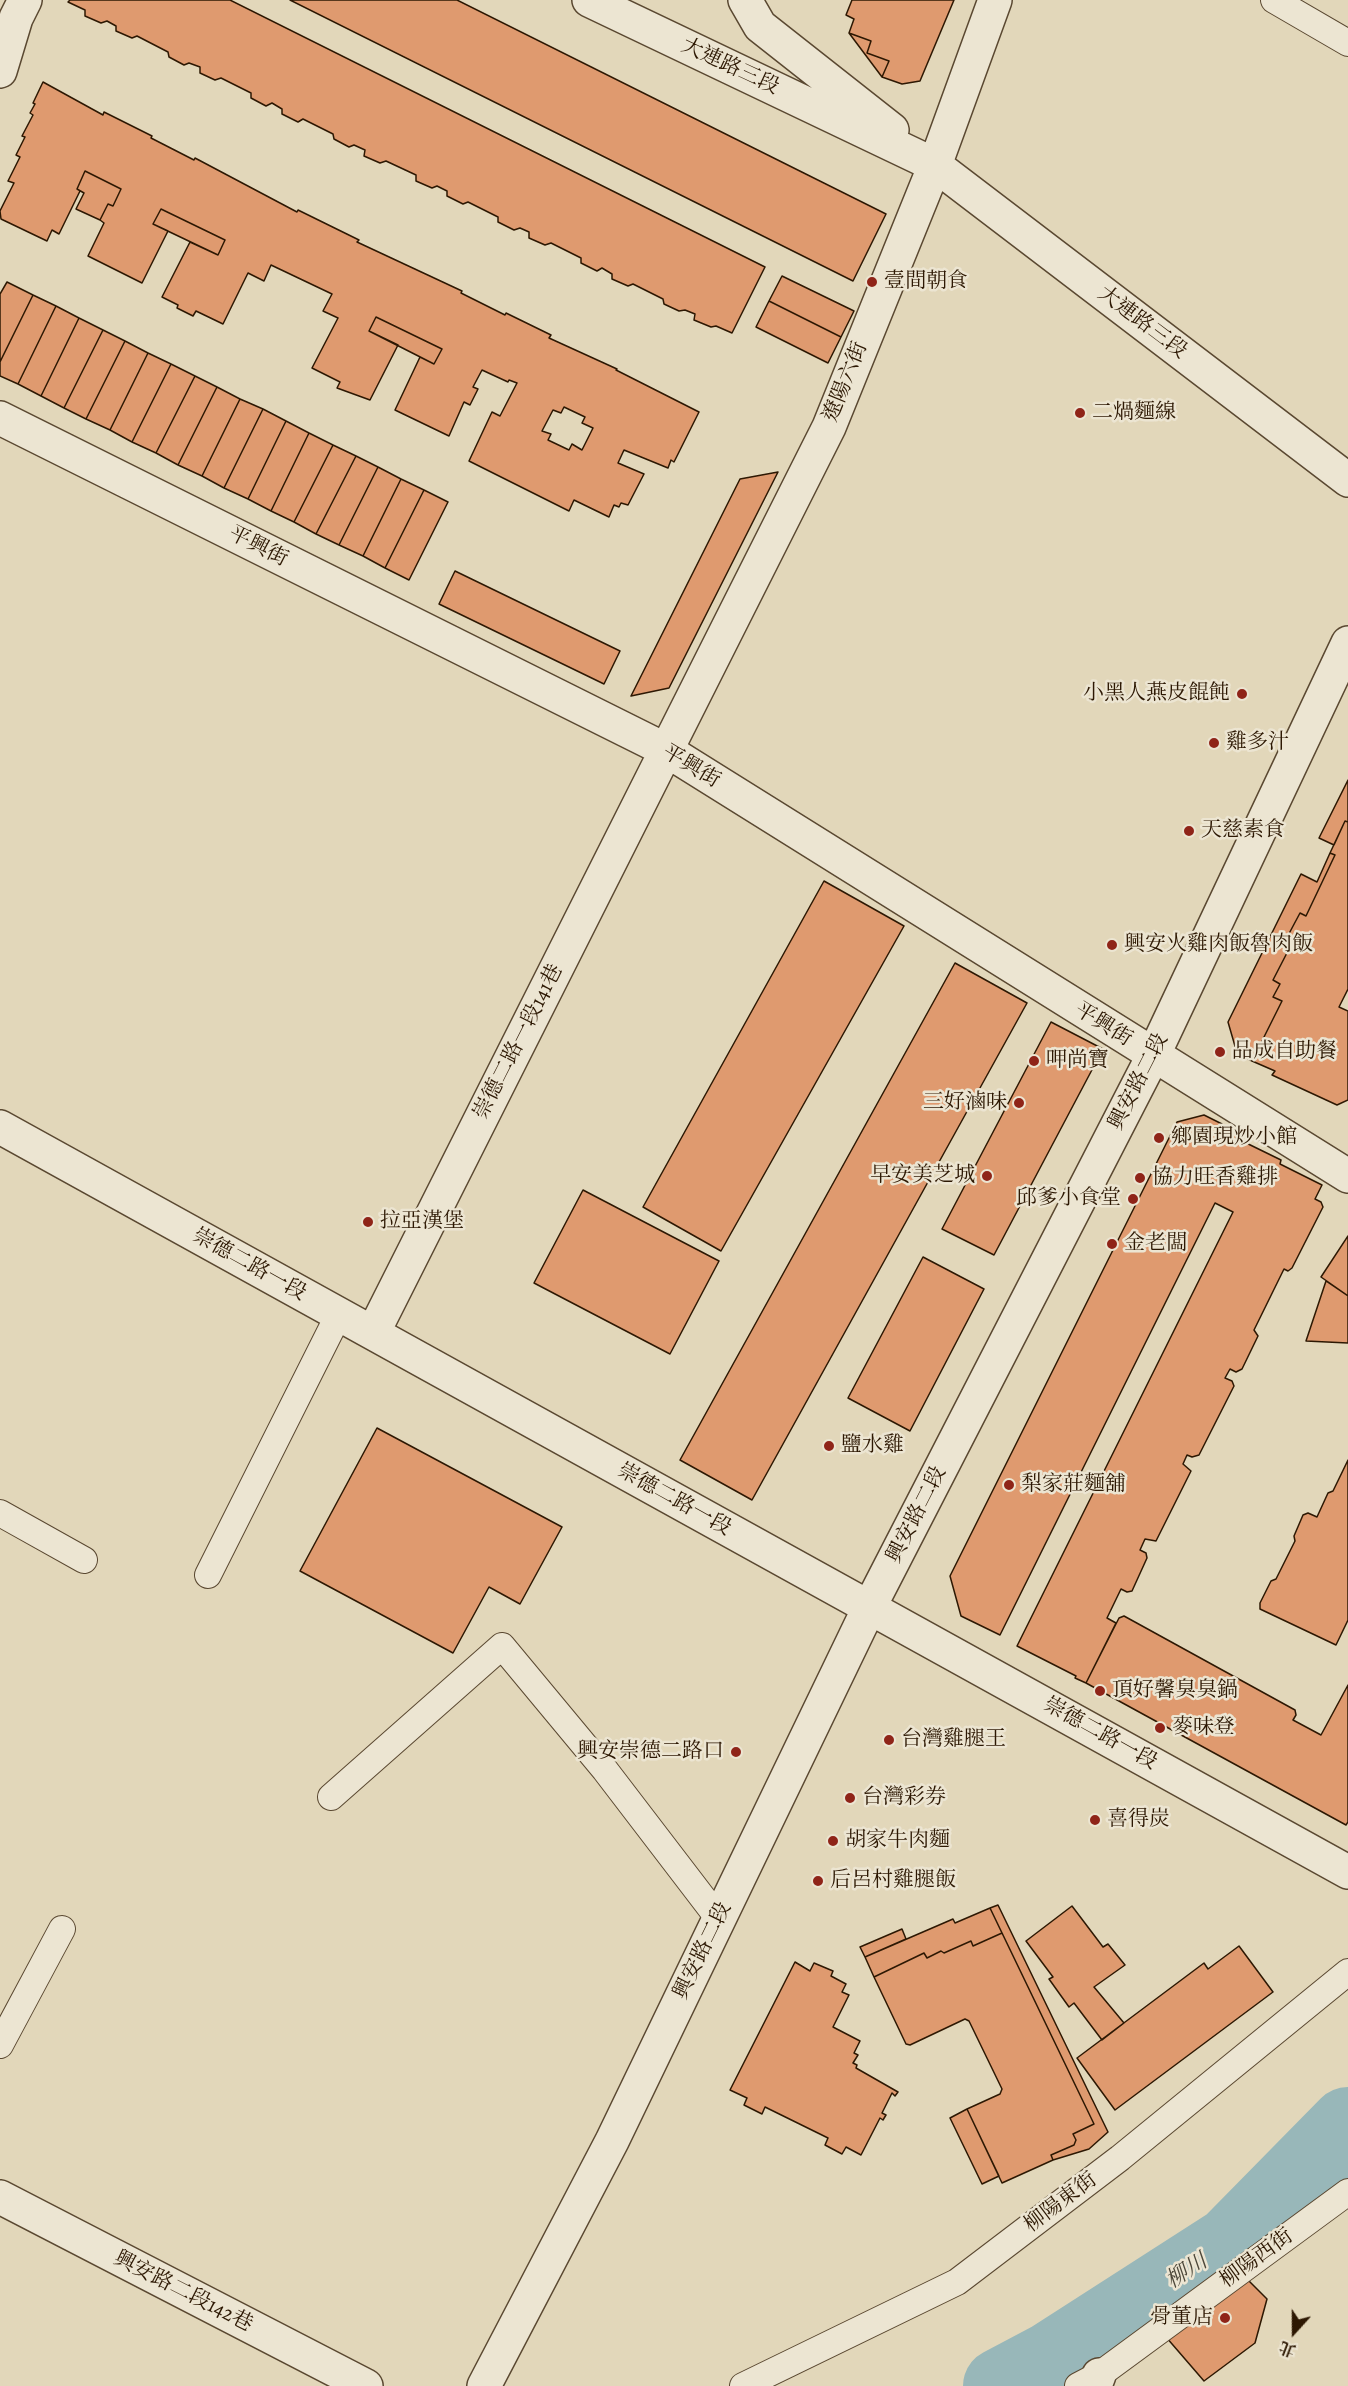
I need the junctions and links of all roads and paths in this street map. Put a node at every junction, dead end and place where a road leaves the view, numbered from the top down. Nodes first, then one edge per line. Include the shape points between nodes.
1 (25, 0) edge
2 (589, 0) edge
3 (745, 0) edge
4 (995, 0) edge
5 (1274, 0) edge
6 (1348, 43) edge
7 (0, 71) edge
8 (935, 165) junction
9 (0, 418) edge
10 (1348, 480) edge
11 (1348, 643) edge
12 (666, 750) junction
13 (1153, 1056) junction
14 (0, 1127) edge
15 (1348, 1176) edge
16 (339, 1314) junction
17 (373, 1334) junction
18 (0, 1514) edge
19 (84, 1560) dead end
20 (208, 1575) dead end
21 (869, 1608) junction
22 (331, 1797) dead end
23 (1348, 1872) edge
24 (719, 1919) junction
25 (62, 1929) dead end
26 (1348, 1972) edge
27 (0, 2044) edge
28 (1348, 2192) edge
29 (0, 2197) edge
30 (1091, 2382) edge
31 (366, 2386) edge
32 (484, 2386) edge
33 (743, 2386) edge

1 - 7 street
2 - 8 street, 大連路三段
3 - 8 street, 大連路三段 via 760,26
4 - 8 street, 遼陽六街
5 - 6 lane
8 - 10 street, 大連路三段
8 - 12 street, 遼陽六街 via 828,427
9 - 12 street, 平興街
11 - 13 street, 興安路二段
12 - 13 street, 平興街
12 - 17 street, 崇德二路一段141巷
13 - 15 street, 平興街
13 - 21 street, 興安路二段
14 - 16 street, 崇德二路一段
16 - 17 street, 崇德二路一段
16 - 20 lane
17 - 21 street, 崇德二路一段
18 - 19 lane
21 - 23 street, 崇德二路一段
21 - 24 street, 興安路二段
22 - 24 lane via 502,1646 605,1770
24 - 32 street, 興安路二段 via 612,2141
25 - 27 lane
26 - 33 lane, 柳陽東街 via 1120,2158 957,2282
28 - 30 lane, 柳陽西街
29 - 31 street, 興安路二段142巷

